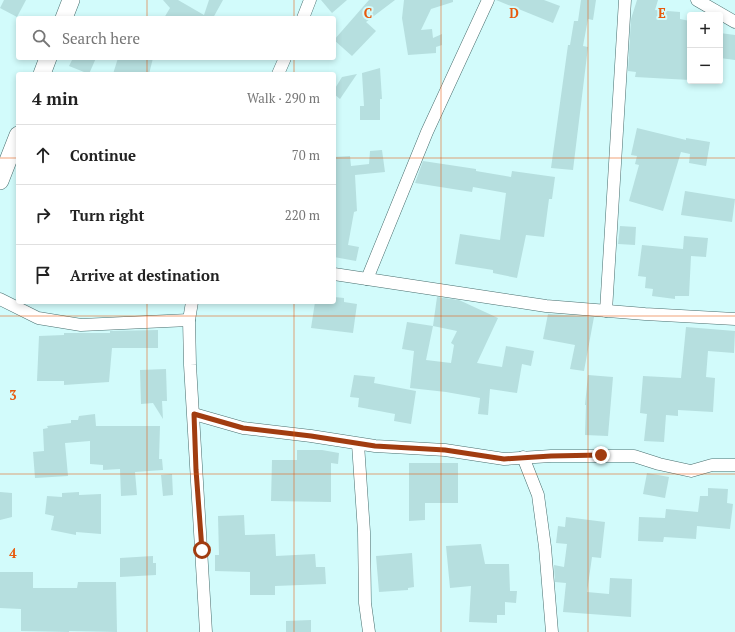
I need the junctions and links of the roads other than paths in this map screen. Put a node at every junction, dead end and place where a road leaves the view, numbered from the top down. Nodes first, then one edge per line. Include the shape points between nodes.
1 (71, 0) edge
2 (310, 0) edge
3 (488, 0) edge
4 (624, 0) edge
5 (697, 0) edge
6 (65, 16) edge
7 (303, 16) edge
8 (735, 22) edge
9 (47, 60) edge
10 (284, 60) edge
11 (43, 72) edge
12 (279, 72) edge
13 (16, 140) edge
14 (0, 181) edge
15 (336, 274) edge
16 (367, 279) junction
17 (0, 299) edge
18 (192, 304) edge
19 (606, 311) junction
20 (735, 319) edge
21 (189, 320) junction
22 (194, 414) junction
23 (358, 444) junction
24 (523, 457) junction
25 (735, 465) edge
26 (206, 632) edge
27 (368, 632) edge
28 (552, 632) edge

1 - 6 main road
2 - 7 street
3 - 16 street via 426,132
4 - 19 street
5 - 8 street
9 - 11 main road
10 - 12 street
13 - 14 main road
15 - 16 street
16 - 19 street via 546,306
17 - 21 street via 38,318 81,325
18 - 21 street
19 - 20 street
21 - 22 street
22 - 23 street via 243,428
22 - 26 street
23 - 24 street via 445,450 504,459
23 - 27 street
24 - 25 street via 634,456 691,471 712,465
24 - 28 street via 538,495 546,547

